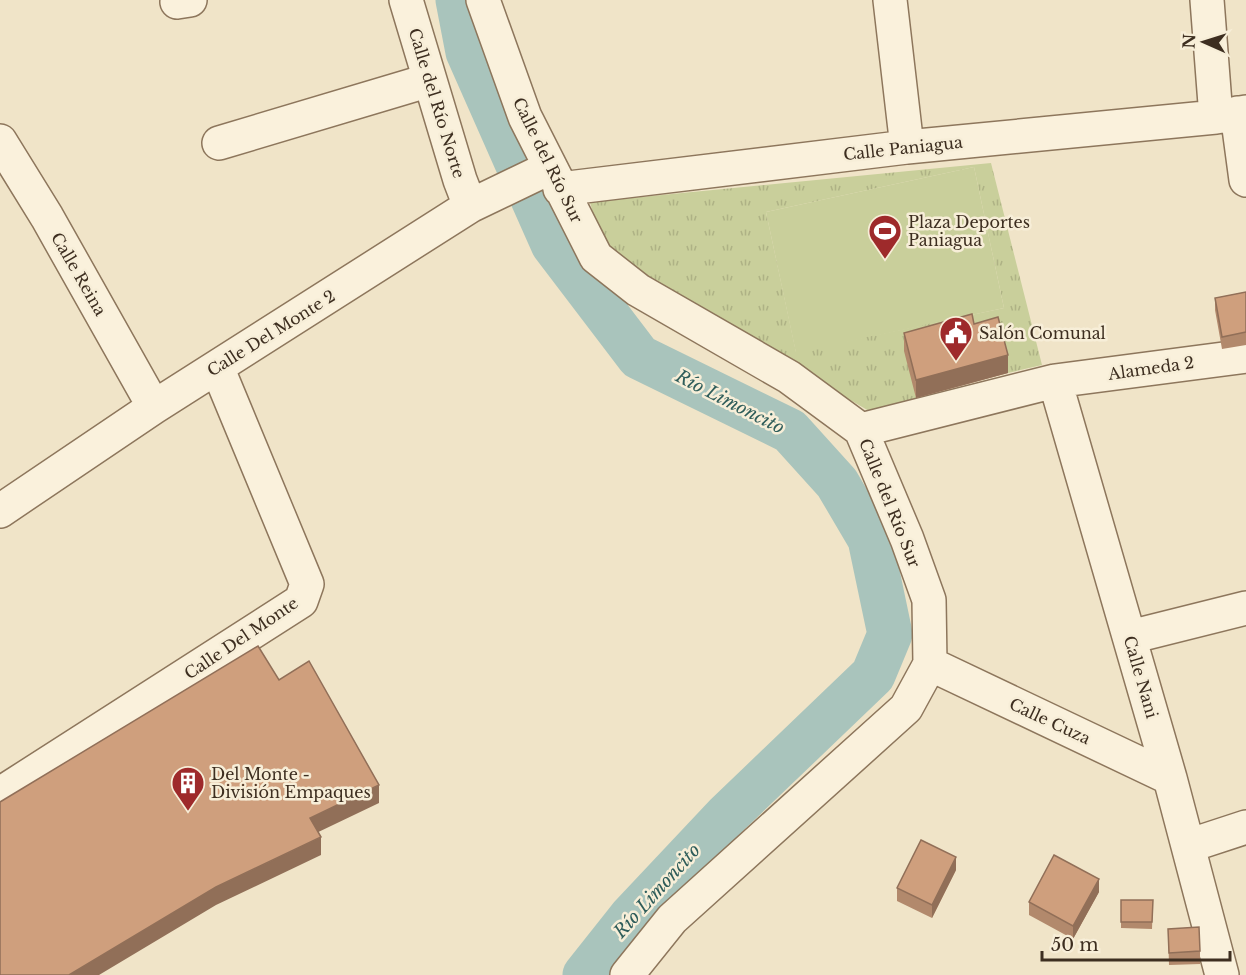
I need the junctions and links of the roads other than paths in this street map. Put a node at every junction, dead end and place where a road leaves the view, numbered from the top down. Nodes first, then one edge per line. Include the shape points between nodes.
1 (406, 0) edge
2 (483, 0) edge
3 (890, 0) edge
4 (1207, 0) edge
5 (430, 80) junction
6 (1233, 114) edge
7 (0, 141) edge
8 (219, 143) dead end
9 (907, 147) junction
10 (548, 177) junction
11 (1246, 180) edge
12 (481, 200) junction
13 (1246, 356) edge
14 (217, 367) junction
15 (1055, 381) junction
16 (154, 407) junction
17 (861, 430) junction
18 (0, 511) edge
19 (1246, 608) edge
20 (1130, 638) junction
21 (930, 664) junction
22 (1170, 778) junction
23 (0, 794) edge
24 (1246, 827) edge
25 (1188, 846) junction
26 (627, 975) edge
27 (1222, 975) edge

1 - 5 street, Calle del Río Norte
2 - 10 street, Calle del Río Sur
3 - 9 street
4 - 6 street
5 - 8 street
5 - 12 street, Calle del Río Norte via 460,180
6 - 9 street, Calle Paniagua
6 - 11 street
7 - 16 street, Calle Reina
9 - 10 street, Calle Paniagua
10 - 12 street, Calle Del Monte 2
10 - 17 street, Calle del Río Sur via 596,257 638,290 789,377
12 - 14 street, Calle Del Monte 2
13 - 15 street, Alameda 2
14 - 16 street, Calle Del Monte 2
14 - 23 street, Calle Del Monte via 307,584 301,601
15 - 17 street, Alameda 2
15 - 20 street, Calle Nani
16 - 18 street, Calle Del Monte 2
17 - 21 street, Calle del Río Sur via 929,600
19 - 20 street
20 - 22 street, Calle Nani
21 - 22 street, Calle Cuza
21 - 26 street, Calle del Río Sur via 906,708 672,919
22 - 25 street, Calle Nani
24 - 25 street
25 - 27 street, Calle Nani

